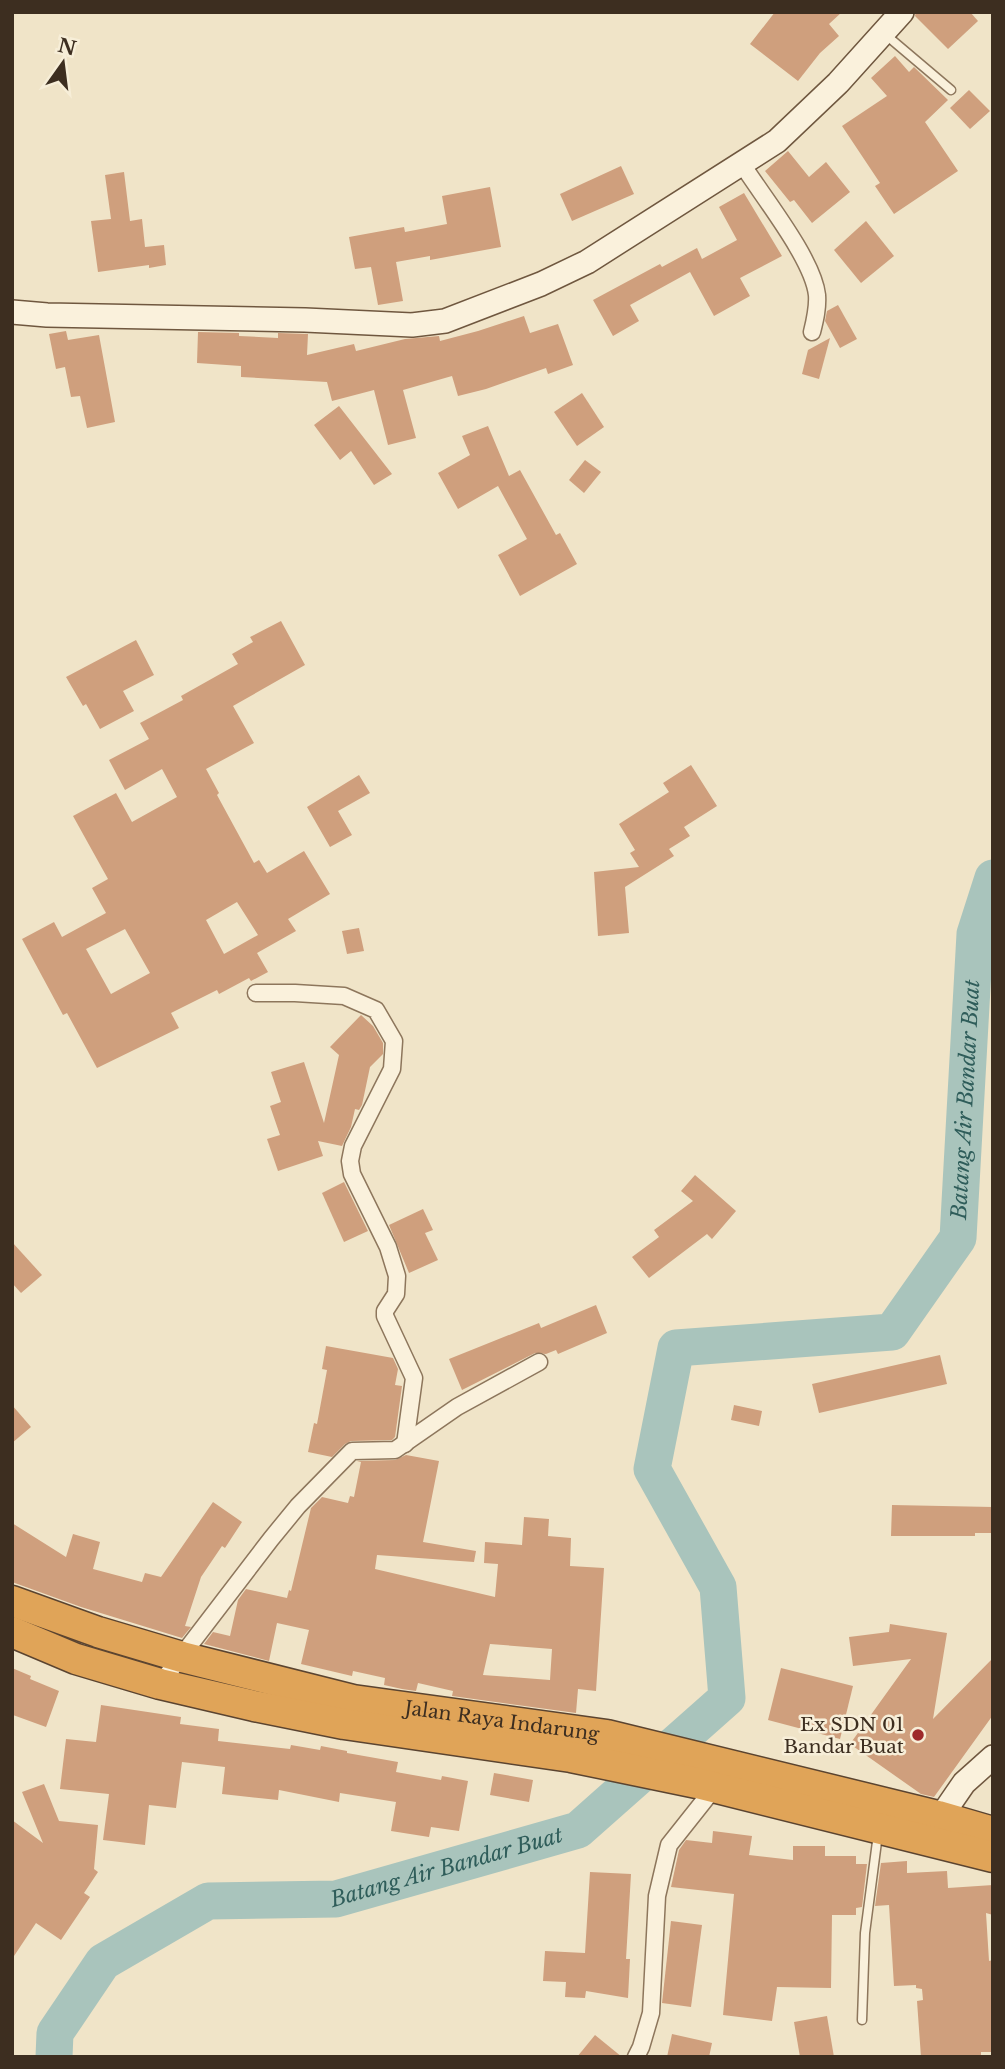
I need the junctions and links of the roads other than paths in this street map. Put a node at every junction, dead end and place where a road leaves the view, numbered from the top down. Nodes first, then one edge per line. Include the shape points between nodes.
1 (902, 12) edge
2 (884, 33) junction
3 (951, 90) dead end
4 (741, 164) junction
5 (12, 312) edge
6 (812, 332) dead end
7 (256, 993) dead end
8 (539, 1362) dead end
9 (405, 1444) junction
10 (12, 1601) edge
11 (12, 1632) edge
12 (182, 1657) junction
13 (160, 1684) junction
14 (993, 1757) edge
15 (710, 1777) junction
16 (879, 1827) junction
17 (933, 1828) junction
18 (993, 1832) edge
19 (993, 1857) edge
20 (862, 2020) dead end
21 (636, 2057) edge

1 - 2 street
2 - 3 lane
2 - 4 street via 777,141
4 - 5 street via 587,262 445,321 412,325
4 - 6 street via 810,267 818,310
7 - 9 street via 344,996 376,1010 394,1041 393,1069 353,1146 350,1161 397,1276 397,1294 385,1316 414,1378
8 - 9 street via 457,1407
9 - 12 street via 386,1452 352,1451 298,1506
10 - 12 highway, Jalan Raya Indarung
11 - 13 highway, Jalan Raya Indarung via 76,1659
12 - 13 street
12 - 15 highway, Jalan Raya Indarung via 353,1700 607,1735
13 - 15 highway, Jalan Raya Indarung via 344,1724
14 - 17 street via 964,1783
15 - 16 highway, Jalan Raya Indarung
15 - 17 highway, Jalan Raya Indarung
15 - 21 street via 669,1845 657,1896 651,2013
16 - 17 highway, Jalan Raya Indarung
16 - 20 lane via 865,1933
17 - 18 highway, Jalan Raya Indarung
17 - 19 highway, Jalan Raya Indarung

